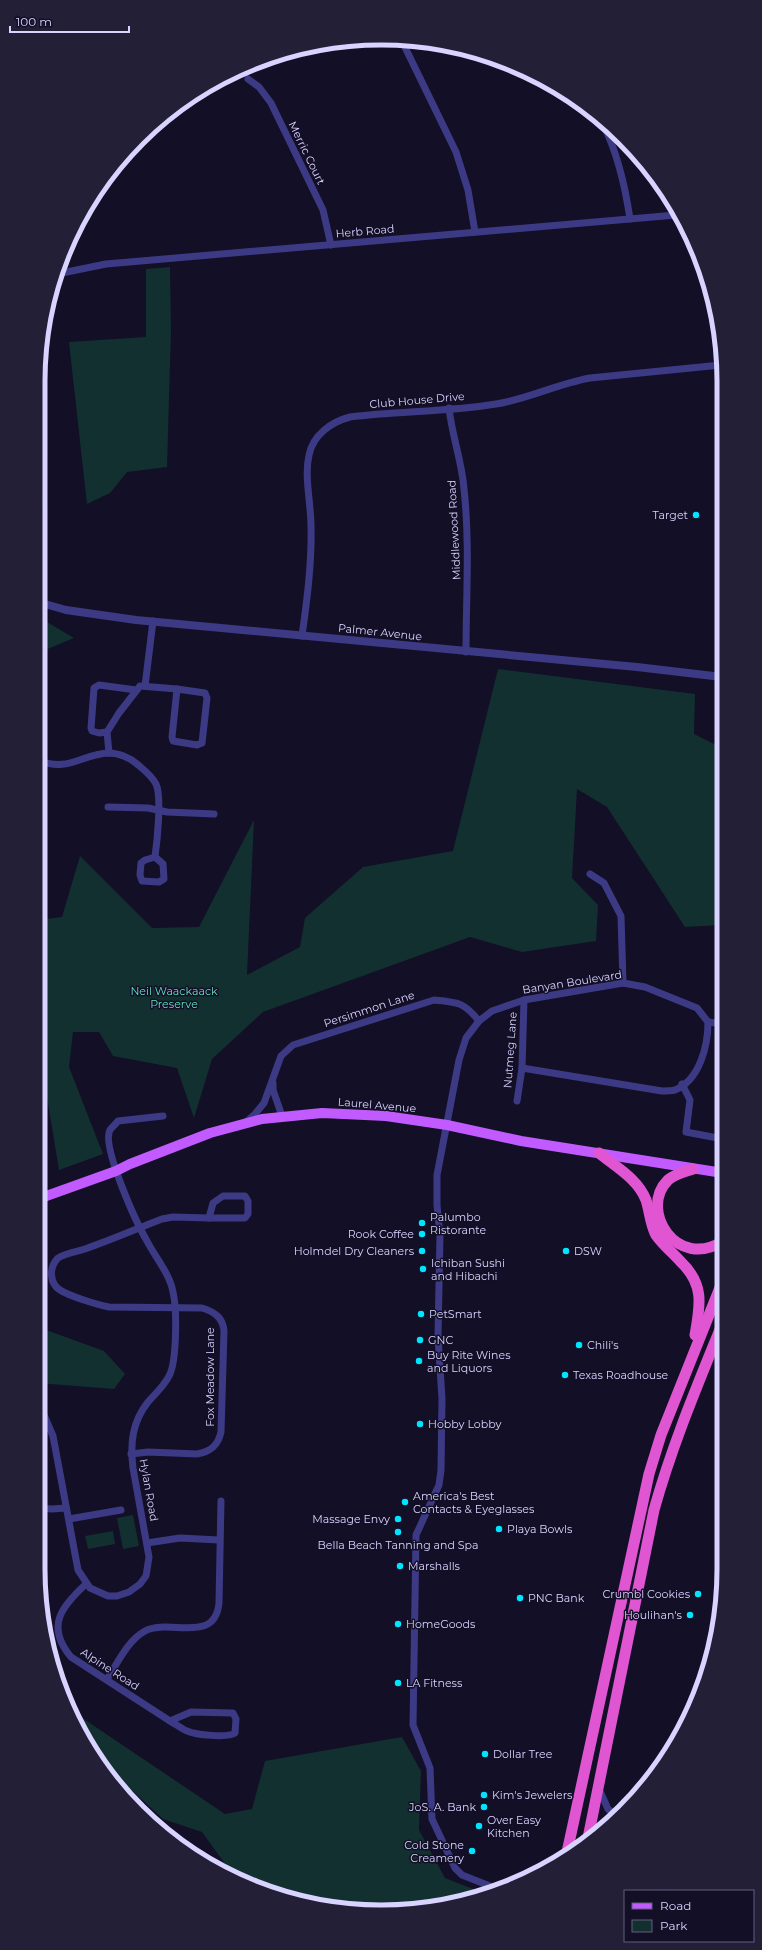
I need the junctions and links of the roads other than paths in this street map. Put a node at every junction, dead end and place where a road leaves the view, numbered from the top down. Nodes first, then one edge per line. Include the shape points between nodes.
1 (404, 46) edge
2 (248, 79) dead end
3 (606, 131) edge
4 (673, 215) edge
5 (630, 219) junction
6 (475, 232) junction
7 (331, 245) junction
8 (63, 273) edge
9 (716, 365) edge
10 (449, 408) junction
11 (45, 604) edge
12 (153, 621) junction
13 (302, 636) junction
14 (466, 652) junction
15 (717, 677) edge
16 (145, 686) junction
17 (177, 689) junction
18 (136, 690) junction
19 (107, 732) junction
20 (109, 753) junction
21 (45, 762) edge
22 (108, 807) dead end
23 (158, 810) junction
24 (214, 814) dead end
25 (155, 858) junction
26 (590, 874) dead end
27 (623, 983) junction
28 (524, 1000) junction
29 (479, 1021) junction
30 (708, 1022) junction
31 (717, 1023) edge
32 (522, 1068) junction
33 (274, 1073) junction
34 (682, 1084) junction
35 (517, 1101) dead end
36 (163, 1116) dead end
37 (282, 1116) junction
38 (245, 1123) junction
39 (447, 1125) junction
40 (717, 1138) edge
41 (599, 1153) junction
42 (693, 1168) junction
43 (116, 1171) junction
44 (717, 1172) edge
45 (45, 1196) edge
46 (208, 1218) junction
47 (140, 1227) junction
48 (717, 1243) edge
49 (717, 1294) edge
50 (174, 1308) junction
51 (717, 1337) edge
52 (682, 1379) junction
53 (45, 1417) edge
54 (131, 1454) junction
55 (221, 1501) dead end
56 (45, 1508) edge
57 (66, 1508) junction
58 (121, 1510) dead end
59 (69, 1519) junction
60 (219, 1540) junction
61 (147, 1543) junction
62 (86, 1584) junction
63 (107, 1680) junction
64 (170, 1721) junction
65 (599, 1789) junction
66 (613, 1813) edge
67 (589, 1834) edge
68 (568, 1848) edge
69 (491, 1886) edge

1 - 6 street via 456,152 468,190
2 - 7 street, Merric Court via 259,87 271,103 323,210
3 - 5 street via 622,174
4 - 5 street, Herb Road
5 - 6 street, Herb Road
6 - 7 street, Herb Road
7 - 8 street, Herb Road via 106,264
9 - 10 street, Club House Drive via 590,378 573,381 520,400
10 - 13 street, Club House Drive via 350,417 328,427 316,439 309,455 311,549
10 - 14 street, Middlewood Road via 465,491 468,587
11 - 12 street, Palmer Avenue via 66,610
12 - 13 street, Palmer Avenue
12 - 16 street
13 - 14 street, Palmer Avenue
14 - 15 street, Palmer Avenue via 629,666
16 - 17 street
16 - 18 street via 140,686
17 - 17 street via 205,693 207,698 202,743 197,745 173,741
18 - 19 street
18 - 19 street via 99,685 94,688 91,728 98,733
19 - 20 street
20 - 21 street via 63,765
20 - 23 street via 131,759 150,775 158,791
22 - 23 street
23 - 24 street
23 - 25 street
25 - 25 street via 164,864 164,879 142,881 141,863
26 - 27 street via 604,883 621,916
27 - 28 street, Banyan Boulevard
27 - 30 street, Banyan Boulevard via 645,987 697,1008
28 - 29 street, Banyan Boulevard via 492,1010
28 - 32 street, Nutmeg Lane
29 - 33 street, Persimmon Lane via 468,1008 451,1001 434,1000 293,1045 281,1056
29 - 39 street, Banyan Boulevard via 466,1038 459,1060
30 - 31 street
30 - 34 street via 708,1039 699,1064 691,1078
32 - 34 street via 662,1091 675,1090
32 - 35 street, Nutmeg Lane
33 - 37 street, Persimmon Lane via 273,1090
33 - 38 street, Persimmon Lane via 264,1103
34 - 40 street via 690,1100 686,1132
36 - 43 street, Hylan Road via 118,1121 110,1130 108,1140
37 - 38 main road, Laurel Avenue
37 - 39 main road, Laurel Avenue via 358,1113
38 - 43 main road, Laurel Avenue via 176,1146
39 - 41 main road, Laurel Avenue via 521,1141
39 - 69 street, Banyan Boulevard via 440,1151 436,1190 440,1236 440,1475 436,1492 416,1535 413,1725 432,1774 432,1819 455,1868 462,1875
41 - 42 main road, Laurel Avenue
41 - 52 highway via 638,1186 646,1200 651,1223 657,1235 695,1280 699,1291 700,1308 694,1341
42 - 44 main road, Laurel Avenue
42 - 48 highway via 669,1179 663,1186 658,1205 661,1222 668,1235 684,1247 703,1249
43 - 45 main road, Laurel Avenue
43 - 47 street, Hylan Road
46 - 46 street, Fox Meadow Lane via 213,1203 220,1197 245,1196 248,1199 248,1214 245,1218
46 - 47 street, Fox Meadow Lane via 173,1217
47 - 50 street, Hylan Road via 173,1290
47 - 50 street, Fox Meadow Lane via 58,1259 52,1268 53,1283 61,1291 110,1307
49 - 52 highway
50 - 54 street, Hylan Road via 172,1368 166,1381 138,1418 132,1434
50 - 54 street, Fox Meadow Lane via 196,1307 210,1310 222,1323 224,1331 220,1439 205,1453
51 - 65 highway via 680,1427 654,1510
52 - 68 highway via 661,1435 642,1502
53 - 57 street via 53,1436
54 - 61 street, Hylan Road
55 - 60 street
56 - 57 street
57 - 59 street
58 - 59 street
59 - 62 street via 78,1570
60 - 61 street via 180,1538
60 - 63 street via 218,1604 213,1620 202,1627 162,1626 143,1632 131,1642
61 - 62 street, Hylan Road via 149,1568 144,1580 135,1589 124,1595 108,1596
62 - 63 street, Alpine Road via 63,1607 58,1622 60,1638 71,1657
63 - 64 street, Alpine Road
64 - 64 street, Alpine Road via 191,1712 233,1713 236,1719 235,1732 228,1735 196,1734
65 - 66 street via 608,1809
65 - 67 highway

